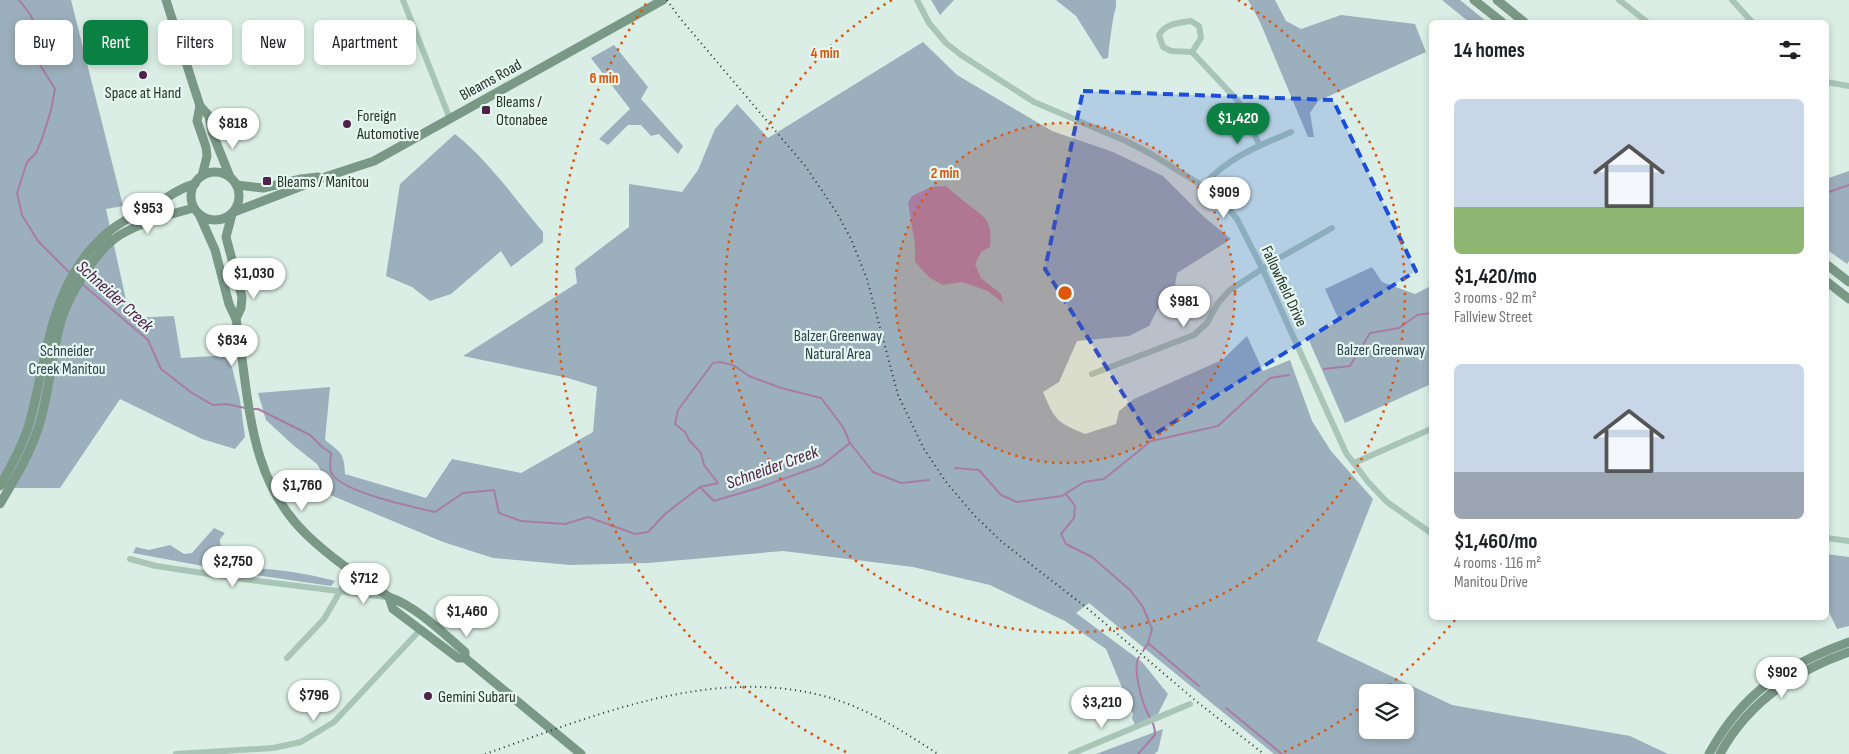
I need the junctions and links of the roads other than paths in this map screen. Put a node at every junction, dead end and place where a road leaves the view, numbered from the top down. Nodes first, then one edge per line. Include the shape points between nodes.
1 (166, 0) edge
2 (403, 0) edge
3 (663, 0) edge
4 (917, 0) edge
5 (1474, 0) edge
6 (1497, 0) edge
7 (1619, 0) edge
8 (1732, 0) edge
9 (1499, 20) edge
10 (1522, 20) edge
11 (1644, 20) edge
12 (1750, 20) edge
13 (1192, 52) junction
14 (1829, 83) edge
15 (1849, 86) edge
16 (200, 106) junction
17 (450, 119) junction
18 (1291, 132) dead end
19 (1260, 146) junction
20 (202, 176) junction
21 (328, 176) junction
22 (230, 177) junction
23 (195, 184) junction
24 (237, 185) junction
25 (1203, 186) junction
26 (197, 211) junction
27 (233, 213) junction
28 (1332, 228) dead end
29 (1829, 266) edge
30 (1263, 270) junction
31 (1849, 282) edge
32 (1829, 283) edge
33 (66, 298) junction
34 (1849, 299) edge
35 (236, 319) junction
36 (1092, 374) dead end
37 (1429, 430) edge
38 (1354, 463) junction
39 (0, 486) edge
40 (0, 504) edge
41 (1429, 532) edge
42 (1829, 538) edge
43 (1849, 541) edge
44 (130, 559) dead end
45 (352, 571) junction
46 (340, 592) junction
47 (389, 597) junction
48 (421, 629) junction
49 (1849, 642) edge
50 (1849, 652) edge
51 (287, 658) dead end
52 (466, 658) junction
53 (1190, 704) dead end
54 (176, 754) edge
55 (581, 754) edge
56 (1071, 754) edge
57 (1709, 754) edge
58 (1720, 754) edge

1 - 16 main road
2 - 17 street
3 - 17 main road, Bleams Road
4 - 25 street, Fallowfield Drive via 929,23 946,44 961,55 1034,102 1126,141
5 - 9 main road
6 - 10 main road
7 - 11 street
8 - 12 street
13 - 13 street via 1162,47 1159,36 1162,30 1191,21 1198,26 1201,38
13 - 19 street via 1238,101
14 - 15 street
16 - 20 main road via 197,121 207,156
16 - 22 main road via 209,116
17 - 21 main road, Bleams Road via 374,161
18 - 19 street
19 - 25 street via 1226,164
20 - 22 main road via 218,172
20 - 23 main road
21 - 24 main road, Bleams Road via 263,188
21 - 27 main road, Bleams Road
22 - 24 main road
23 - 26 main road via 191,196
23 - 33 main road via 186,186 107,233 74,271
24 - 27 main road via 239,199
25 - 30 street, Fallowfield Drive via 1237,219
26 - 27 main road via 206,219 215,220
26 - 33 main road via 164,217 119,236 98,255
26 - 35 main road via 215,250
27 - 35 main road via 226,237 242,297 242,308
28 - 30 street
29 - 31 main road
30 - 36 street via 1225,294 1194,335
30 - 38 street, Fallowfield Drive via 1330,420
32 - 34 main road
33 - 39 main road via 47,341 31,419
33 - 40 main road via 38,429
35 - 45 main road via 254,436 266,476 287,512 306,534
37 - 38 street
38 - 41 street, Fallowfield Drive via 1387,502
42 - 43 street
44 - 46 street
45 - 46 street
45 - 47 main road
46 - 47 street
46 - 51 street via 324,619
47 - 48 main road via 393,609
47 - 52 main road via 400,600 429,622 465,652
48 - 52 main road via 458,658
48 - 54 street via 334,722 301,742 273,748
49 - 57 main road via 1795,664 1759,690 1731,720
50 - 58 main road via 1810,667 1774,690 1751,710
52 - 55 main road
53 - 56 street

